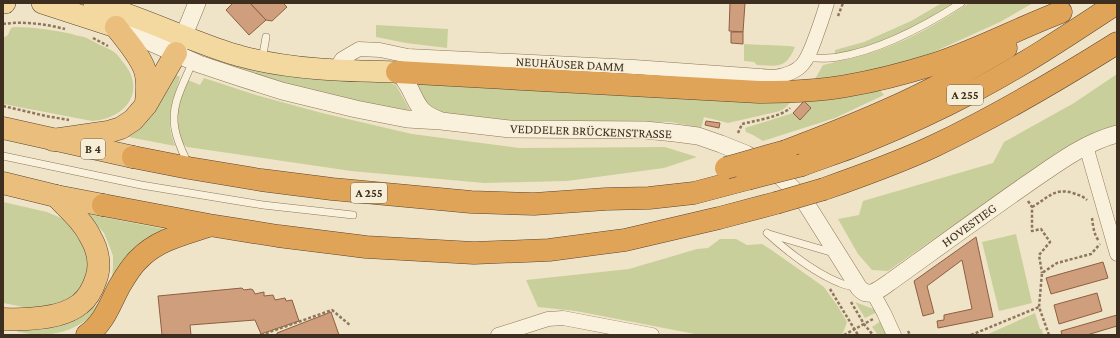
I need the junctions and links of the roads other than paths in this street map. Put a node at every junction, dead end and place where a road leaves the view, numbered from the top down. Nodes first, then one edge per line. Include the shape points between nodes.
1 (42, 3) edge
2 (94, 3) edge
3 (197, 3) edge
4 (828, 3) edge
5 (961, 3) edge
6 (1117, 3) edge
7 (1067, 7) edge
8 (113, 37) junction
9 (266, 37) dead end
10 (1117, 43) edge
11 (185, 50) junction
12 (808, 58) junction
13 (262, 61) junction
14 (335, 70) junction
15 (397, 72) junction
16 (146, 105) junction
17 (441, 121) junction
18 (3, 128) edge
19 (1117, 134) edge
20 (53, 140) junction
21 (1086, 146) junction
22 (3, 156) edge
23 (133, 158) joint
24 (794, 158) junction
25 (189, 168) junction
26 (3, 183) edge
27 (56, 196) junction
28 (606, 199) junction
29 (353, 215) dead end
30 (209, 225) junction
31 (836, 254) junction
32 (1117, 254) edge
33 (866, 290) junction
34 (3, 319) edge
35 (87, 335) edge
36 (498, 335) edge
37 (652, 335) edge
38 (894, 335) edge

1 - 8 main road via 70,11
2 - 11 main road via 111,8
3 - 11 street
4 - 12 street
5 - 12 lane via 941,16 884,44 838,57
6 - 24 highway, A 255 via 1019,66 908,123 866,141
7 - 15 highway via 936,64 846,86 794,92
7 - 24 highway via 1005,49 961,74 857,123
8 - 11 street, VEDDELER BRÜCKENSTRASSE
8 - 16 highway via 141,61 147,82
9 - 13 lane
10 - 30 highway, A 255, bridge via 986,119 880,169 776,203 625,240 549,250 474,253 366,247
11 - 13 main road via 206,45
11 - 16 highway
11 - 17 street, VEDDELER BRÜCKENSTRASSE via 235,76 282,91 407,119
11 - 25 lane via 173,119
12 - 14 street, NEUHÄUSER DAMM via 792,73 774,77 408,56 359,49 342,59
13 - 14 main road
14 - 15 main road
15 - 17 street, VEDDELER BRÜCKENSTRASSE via 407,83 422,110
16 - 20 highway via 133,120 116,130
17 - 31 street, VEDDELER BRÜCKENSTRASSE via 510,129 653,131 698,136 710,140 746,154 781,177 805,202
18 - 20 highway, B 4
19 - 21 street, HOVESTIEG
20 - 23 highway, B 4
21 - 32 street
21 - 33 street, HOVESTIEG via 1021,188 890,282
22 - 29 lane via 148,187 263,205
23 - 25 highway, A 255
24 - 28 highway, bridge via 726,168
24 - 28 highway, A 255, bridge via 747,179 694,193
25 - 28 highway, A 255 via 332,189 471,202 534,204
26 - 27 highway
27 - 30 highway, A 255
27 - 34 highway via 80,221 95,246 98,274 94,284 85,299 68,311 41,318
30 - 35 highway via 163,242 139,259 119,287 98,326
31 - 33 street
31 - 33 lane via 767,233 784,248 827,277
33 - 38 street via 884,313
36 - 37 street via 548,319 563,318

